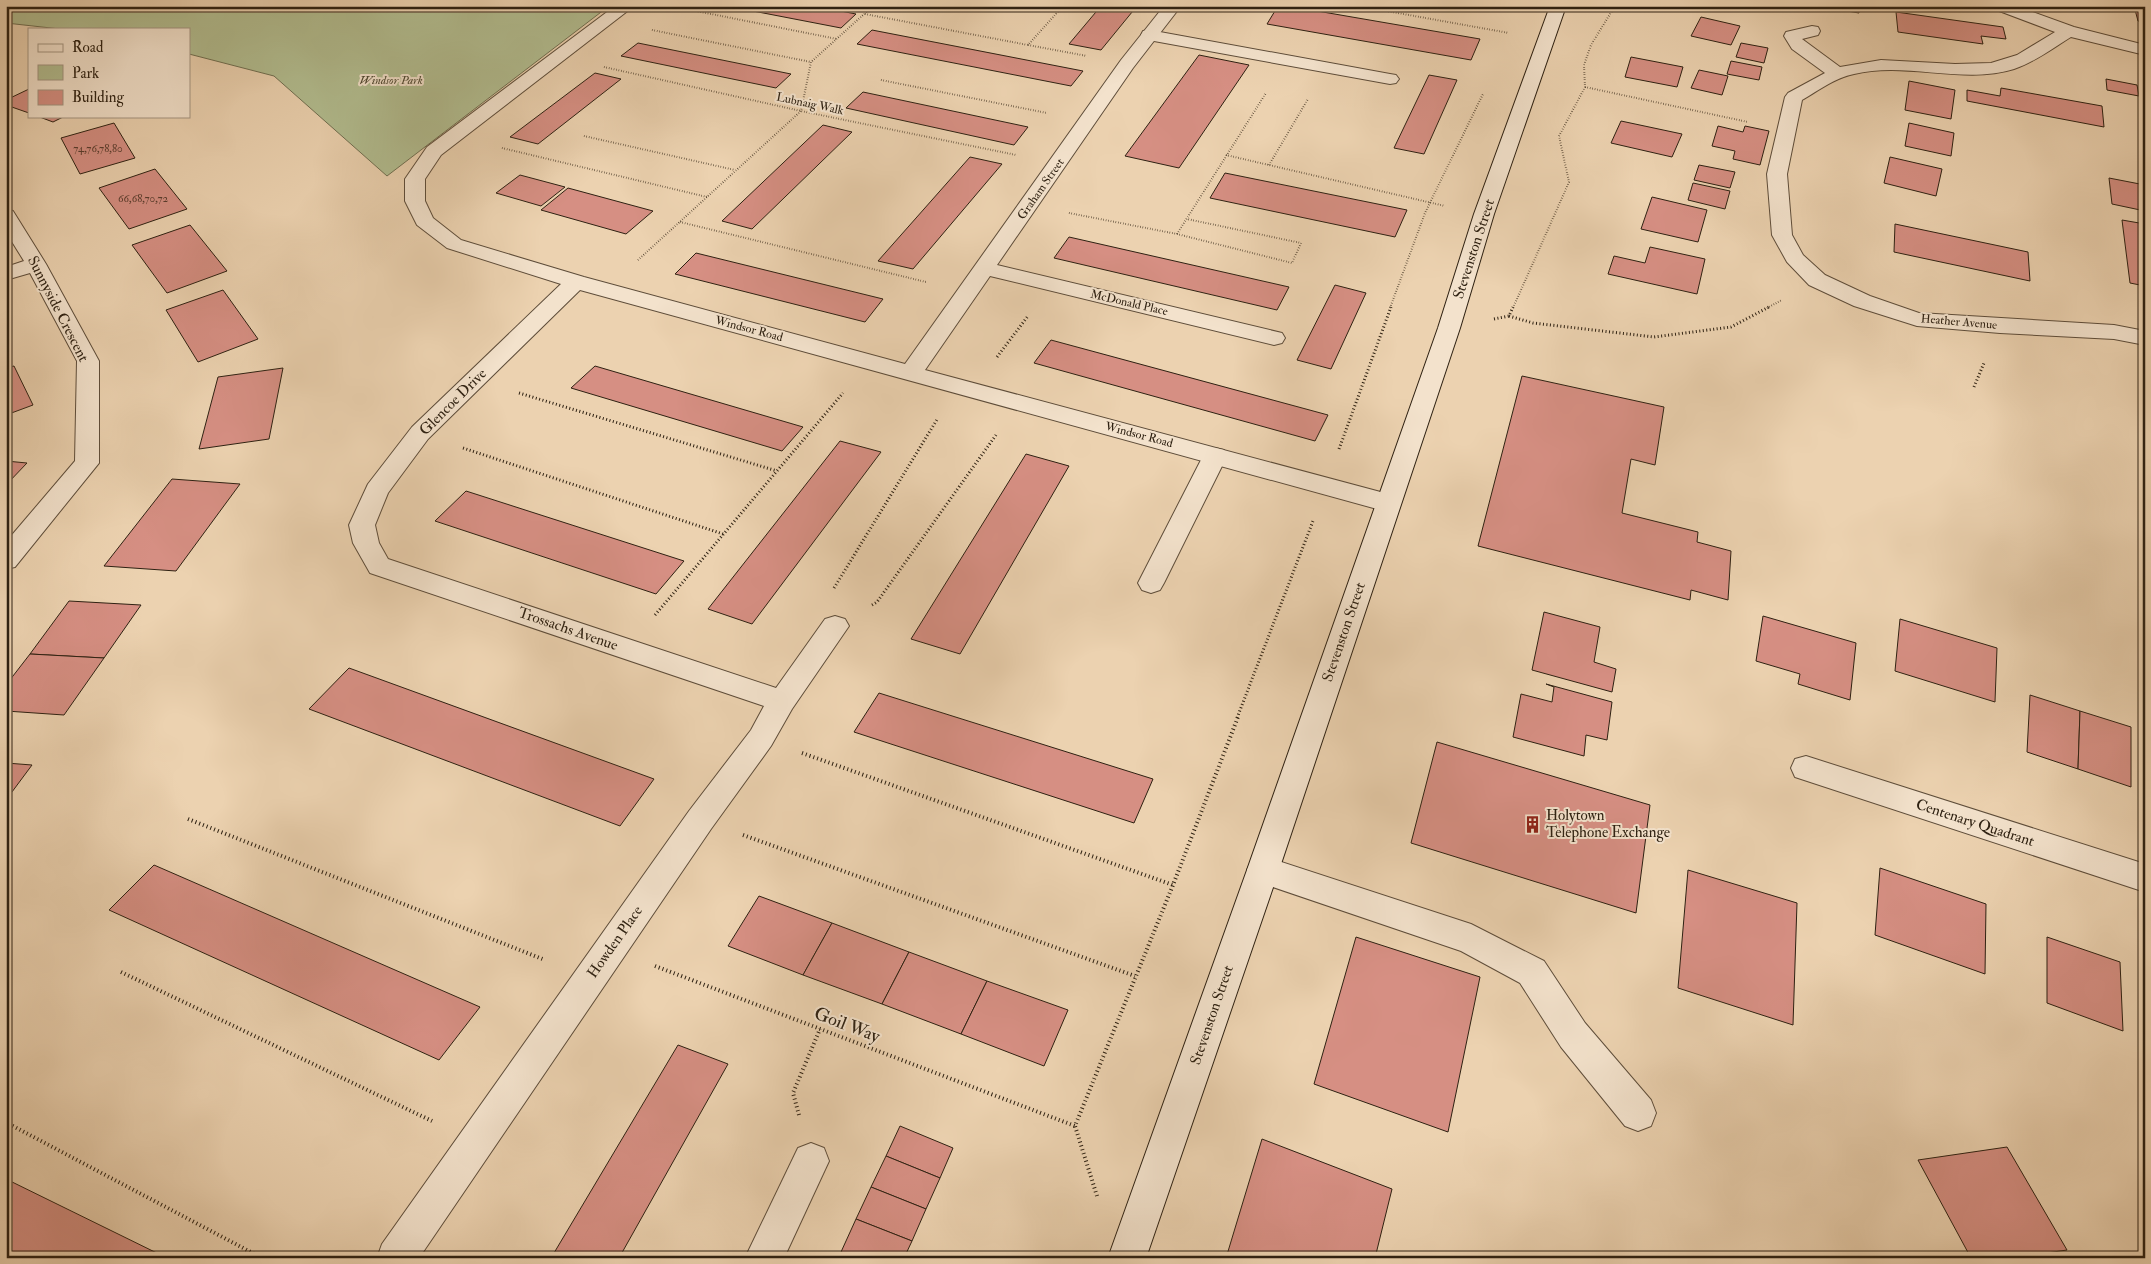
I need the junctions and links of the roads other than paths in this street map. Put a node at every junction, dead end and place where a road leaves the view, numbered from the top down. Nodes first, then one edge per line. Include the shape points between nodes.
1 (626, 6) edge
2 (1172, 6) edge
3 (1558, 6) edge
4 (2000, 6) edge
5 (2068, 30) junction
6 (1812, 31) dead end
7 (1149, 35) junction
8 (2145, 50) edge
9 (1837, 73) junction
10 (1390, 79) dead end
11 (6, 215) edge
12 (36, 264) junction
13 (985, 268) junction
14 (6, 274) edge
15 (576, 282) junction
16 (1274, 338) dead end
17 (2145, 338) edge
18 (911, 373) junction
19 (1215, 456) junction
20 (1388, 503) junction
21 (366, 543) joint
22 (6, 560) edge
23 (1151, 583) dead end
24 (834, 626) road end
25 (782, 701) junction
26 (1806, 768) dead end
27 (1263, 870) junction
28 (2145, 878) edge
29 (1638, 1113) dead end
30 (811, 1161) road end
31 (396, 1258) edge
32 (764, 1258) edge
33 (1127, 1258) edge

1 - 15 street, Windsor Road via 452,136 434,151 415,179 415,200 424,221 454,244
2 - 7 street, Graham Street
3 - 20 street, Stevenston Street via 1484,214 1449,328
4 - 5 street
5 - 8 street
5 - 9 street, Heather Avenue via 2009,64 1979,69 1863,67
6 - 9 street via 1792,36 1798,45
7 - 10 street
7 - 13 street, Graham Street
9 - 17 street, Heather Avenue via 1794,97 1777,174 1782,235 1794,258 1817,280 1862,302 1918,319 2114,332
11 - 12 street, Sunnyside Crescent
12 - 14 street
12 - 22 street, Sunnyside Crescent via 88,361 87,463
13 - 16 street, McDonald Place
13 - 18 street, Graham Street
15 - 18 street, Windsor Road
15 - 21 street, Glencoe Drive via 420,433 376,490 362,525
18 - 19 street, Windsor Road
19 - 20 street, Windsor Road
19 - 23 street
20 - 27 street, Stevenston Street
21 - 25 street, Trossachs Avenue via 379,566
24 - 25 street, Howden Place
25 - 31 street, Howden Place via 761,738 700,820
26 - 28 street, Centenary Quadrant
27 - 29 street via 1471,939 1532,972 1572,1035
27 - 33 street, Stevenston Street
30 - 32 street

